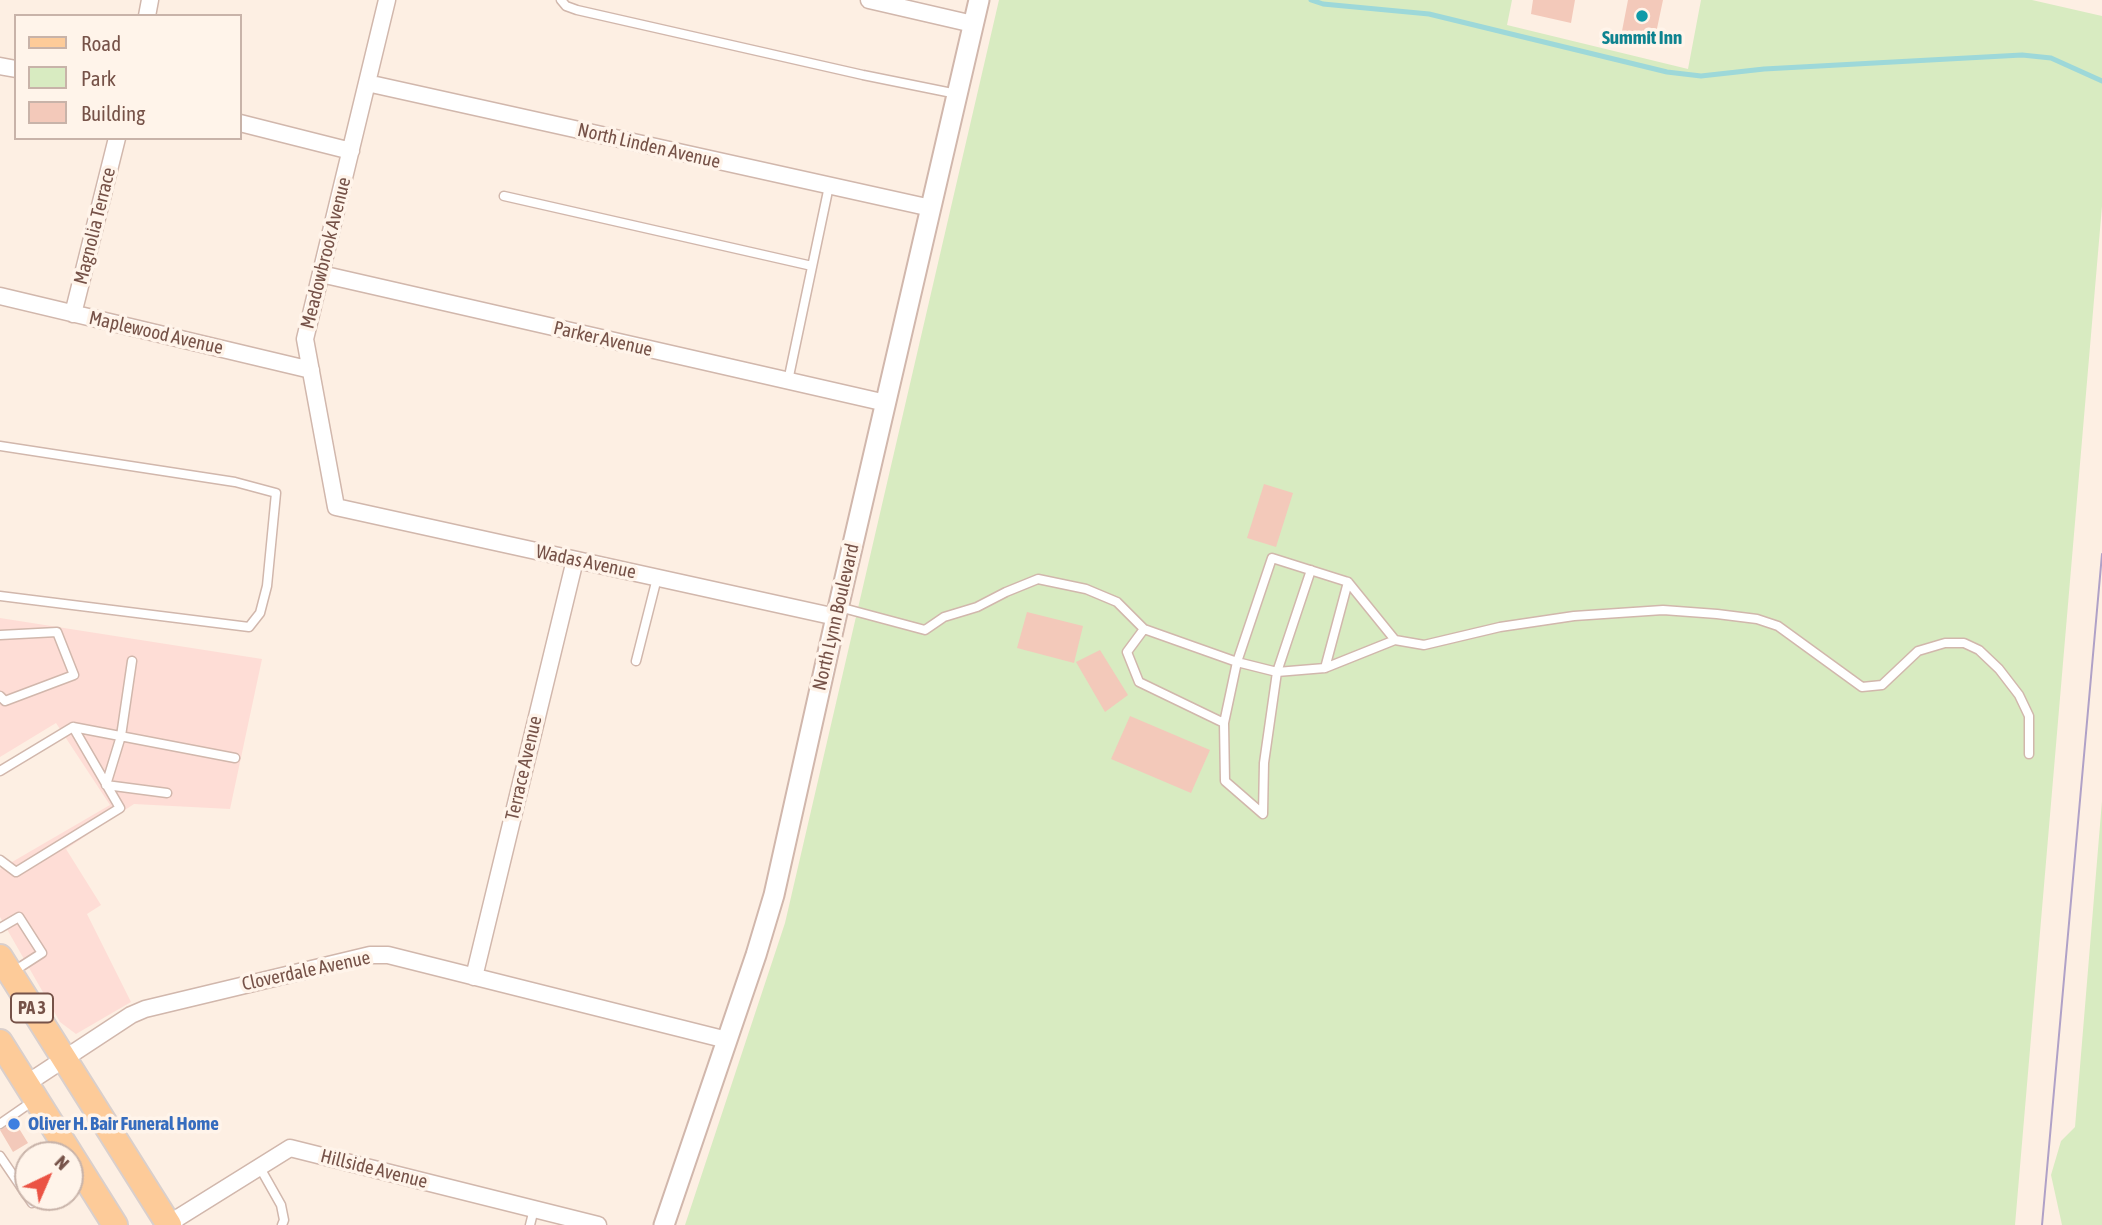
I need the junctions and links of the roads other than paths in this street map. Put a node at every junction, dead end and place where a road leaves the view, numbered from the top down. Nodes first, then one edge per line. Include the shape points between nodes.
1 (387, 0) edge
2 (561, 0) edge
3 (869, 0) edge
4 (979, 0) edge
5 (973, 24) junction
6 (367, 83) junction
7 (957, 94) junction
8 (242, 124) edge
9 (116, 140) edge
10 (351, 151) junction
11 (829, 186) junction
12 (504, 196) dead end
13 (931, 208) junction
14 (812, 266) junction
15 (321, 274) junction
16 (0, 296) edge
17 (73, 314) junction
18 (311, 370) junction
19 (788, 381) junction
20 (886, 403) junction
21 (0, 446) edge
22 (336, 507) joint
23 (575, 560) junction
24 (1311, 570) junction
25 (657, 578) junction
26 (1348, 582) junction
27 (0, 596) edge
28 (837, 612) junction
29 (1144, 629) junction
30 (0, 635) edge
31 (1395, 640) junction
32 (132, 661) dead end
33 (636, 661) dead end
34 (1237, 662) junction
35 (1325, 668) junction
36 (1277, 672) junction
37 (0, 696) edge
38 (1224, 723) junction
39 (73, 727) junction
40 (121, 736) junction
41 (2029, 754) dead end
42 (235, 758) dead end
43 (0, 771) edge
44 (106, 785) junction
45 (167, 793) dead end
46 (0, 860) edge
47 (0, 928) edge
48 (5, 965) edge
49 (474, 977) junction
50 (727, 1040) junction
51 (0, 1042) edge
52 (64, 1059) junction
53 (31, 1091) junction
54 (0, 1124) edge
55 (0, 1156) edge
56 (259, 1167) junction
57 (14, 1177) edge
58 (532, 1217) edge
59 (168, 1224) edge
60 (115, 1225) edge
61 (282, 1225) edge
62 (598, 1225) edge
63 (664, 1225) edge

1 - 6 street, Meadowbrook Avenue
2 - 7 lane via 577,10
3 - 5 street
4 - 5 street, North Lynn Boulevard
5 - 7 street, North Lynn Boulevard
6 - 10 street, Meadowbrook Avenue
6 - 11 street, North Linden Avenue
7 - 13 street, North Lynn Boulevard
8 - 10 street
9 - 17 street, Magnolia Terrace
10 - 15 street, Meadowbrook Avenue
11 - 13 street, North Linden Avenue
11 - 14 lane
12 - 14 lane
13 - 20 street, North Lynn Boulevard
14 - 19 lane
15 - 18 street, Meadowbrook Avenue via 305,339
15 - 19 street, Parker Avenue
16 - 17 street, Maplewood Avenue
17 - 18 street, Maplewood Avenue
18 - 22 street, Meadowbrook Avenue
19 - 20 street, Parker Avenue
20 - 28 street, North Lynn Boulevard
21 - 27 lane via 235,482 276,494 267,586 260,613 248,627
22 - 23 street, Wadas Avenue
23 - 25 street, Wadas Avenue
23 - 49 street, Terrace Avenue
24 - 26 lane
24 - 34 lane via 1272,558
24 - 36 lane
25 - 28 street, Wadas Avenue
25 - 33 lane
26 - 31 lane
26 - 35 lane
28 - 29 lane via 925,630 944,617 1038,579 1117,601
28 - 50 street, North Lynn Boulevard via 774,895
29 - 34 lane
29 - 38 lane via 1127,652 1139,682
30 - 37 lane via 57,632 74,675 5,701
31 - 35 lane
31 - 41 lane via 1424,645 1574,616 1664,610 1717,614 1778,626 1862,687 1882,685 1918,651 1964,643 1979,650 2019,695 2029,716
32 - 40 lane
34 - 36 lane
34 - 38 lane
35 - 36 lane
36 - 38 lane via 1264,764 1263,814 1225,781
39 - 40 lane
39 - 43 lane
39 - 44 lane
40 - 42 lane
40 - 44 lane
44 - 45 lane
44 - 46 lane via 120,808 16,872
47 - 48 lane via 19,917 42,953
48 - 52 main road, PA 3
49 - 50 street, Cloverdale Avenue
49 - 52 street, Cloverdale Avenue via 388,955 370,955 158,1004 131,1015
50 - 63 street, North Lynn Boulevard
51 - 53 main road, PA 3
52 - 53 street, Cloverdale Avenue
52 - 59 main road, PA 3
53 - 54 lane
53 - 60 main road, PA 3
55 - 57 lane
56 - 58 street, Hillside Avenue via 294,1148
56 - 59 street, Hillside Avenue
56 - 61 lane via 281,1205
58 - 62 street, Hillside Avenue

